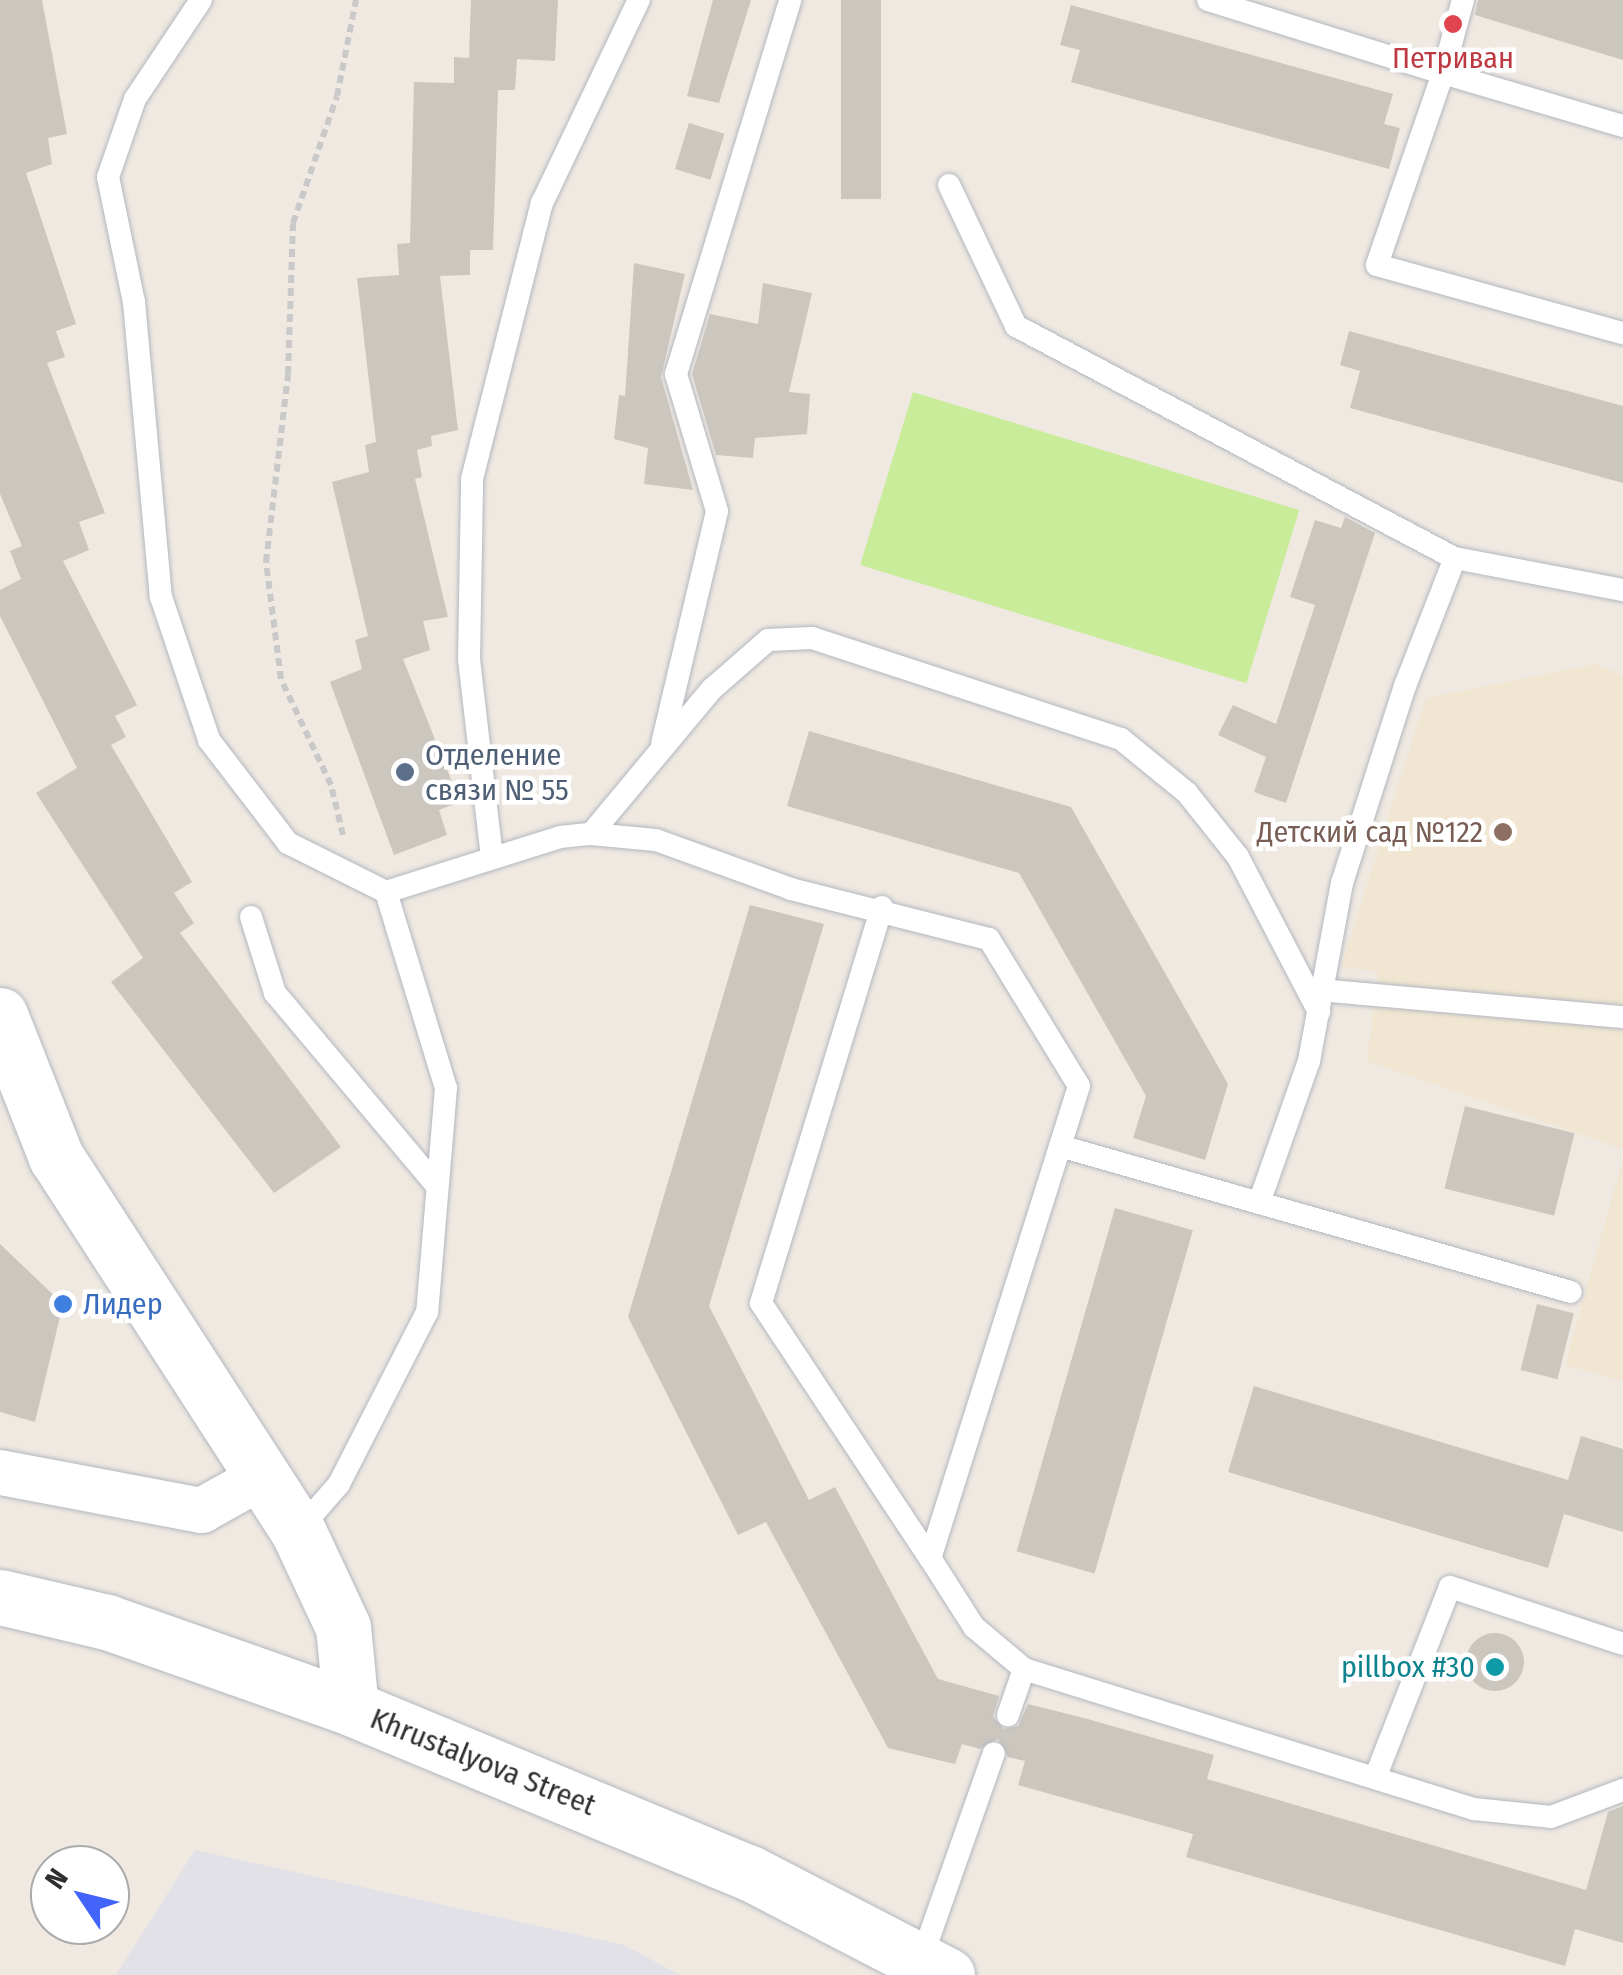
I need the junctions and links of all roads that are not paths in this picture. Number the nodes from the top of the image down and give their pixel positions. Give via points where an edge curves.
1 (200, 0) edge
2 (639, 0) edge
3 (790, 0) edge
4 (1208, 0) edge
5 (1462, 0) edge
6 (1443, 73) junction
7 (1623, 126) edge
8 (948, 186) dead end
9 (1623, 333) edge
10 (1455, 558) junction
11 (1623, 590) edge
12 (660, 752) junction
13 (591, 834) junction
14 (492, 858) junction
15 (386, 892) junction
16 (882, 907) junction
17 (251, 917) dead end
18 (1319, 1001) junction
19 (0, 1015) edge
20 (1623, 1017) edge
21 (1060, 1146) junction
22 (436, 1185) junction
23 (1259, 1203) junction
24 (1572, 1292) dead end
25 (0, 1472) edge
26 (262, 1476) junction
27 (298, 1532) junction
28 (930, 1558) junction
29 (0, 1597) edge
30 (1623, 1644) edge
31 (1024, 1669) junction
32 (351, 1708) junction
33 (1008, 1715) dead end
34 (994, 1753) dead end
35 (1376, 1778) junction
36 (1623, 1790) edge
37 (934, 1968) edge

1 - 15 lane via 135,99 108,177 134,302 160,597 209,740 288,844
2 - 14 lane via 542,203 472,479 468,659
3 - 12 lane via 676,374 717,512
4 - 6 lane
5 - 6 lane
6 - 7 lane
6 - 9 lane via 1377,264
8 - 10 lane via 1016,326
10 - 11 lane
10 - 18 lane via 1404,686 1354,847
12 - 13 lane
12 - 18 lane via 712,688 768,640 812,638 1121,739 1188,793 1238,857
13 - 14 lane
13 - 16 lane via 656,840 791,888
14 - 15 lane
15 - 22 lane via 446,1088
16 - 21 lane via 989,939 1079,1086
16 - 28 lane via 760,1303
17 - 22 lane via 275,994
18 - 20 lane
18 - 23 lane via 1309,1061
19 - 26 main road via 56,1157
21 - 23 lane
21 - 28 lane
22 - 27 lane via 427,1312 338,1484
23 - 24 lane
25 - 26 street via 201,1510
26 - 27 main road
27 - 32 main road via 343,1626
28 - 31 lane via 974,1627
29 - 32 main road, Khrustalyova Street via 107,1622
30 - 35 lane via 1450,1587
31 - 33 lane
31 - 35 lane
32 - 37 main road, Khrustalyova Street via 750,1873
34 - 37 lane
35 - 36 lane via 1474,1809 1551,1817

